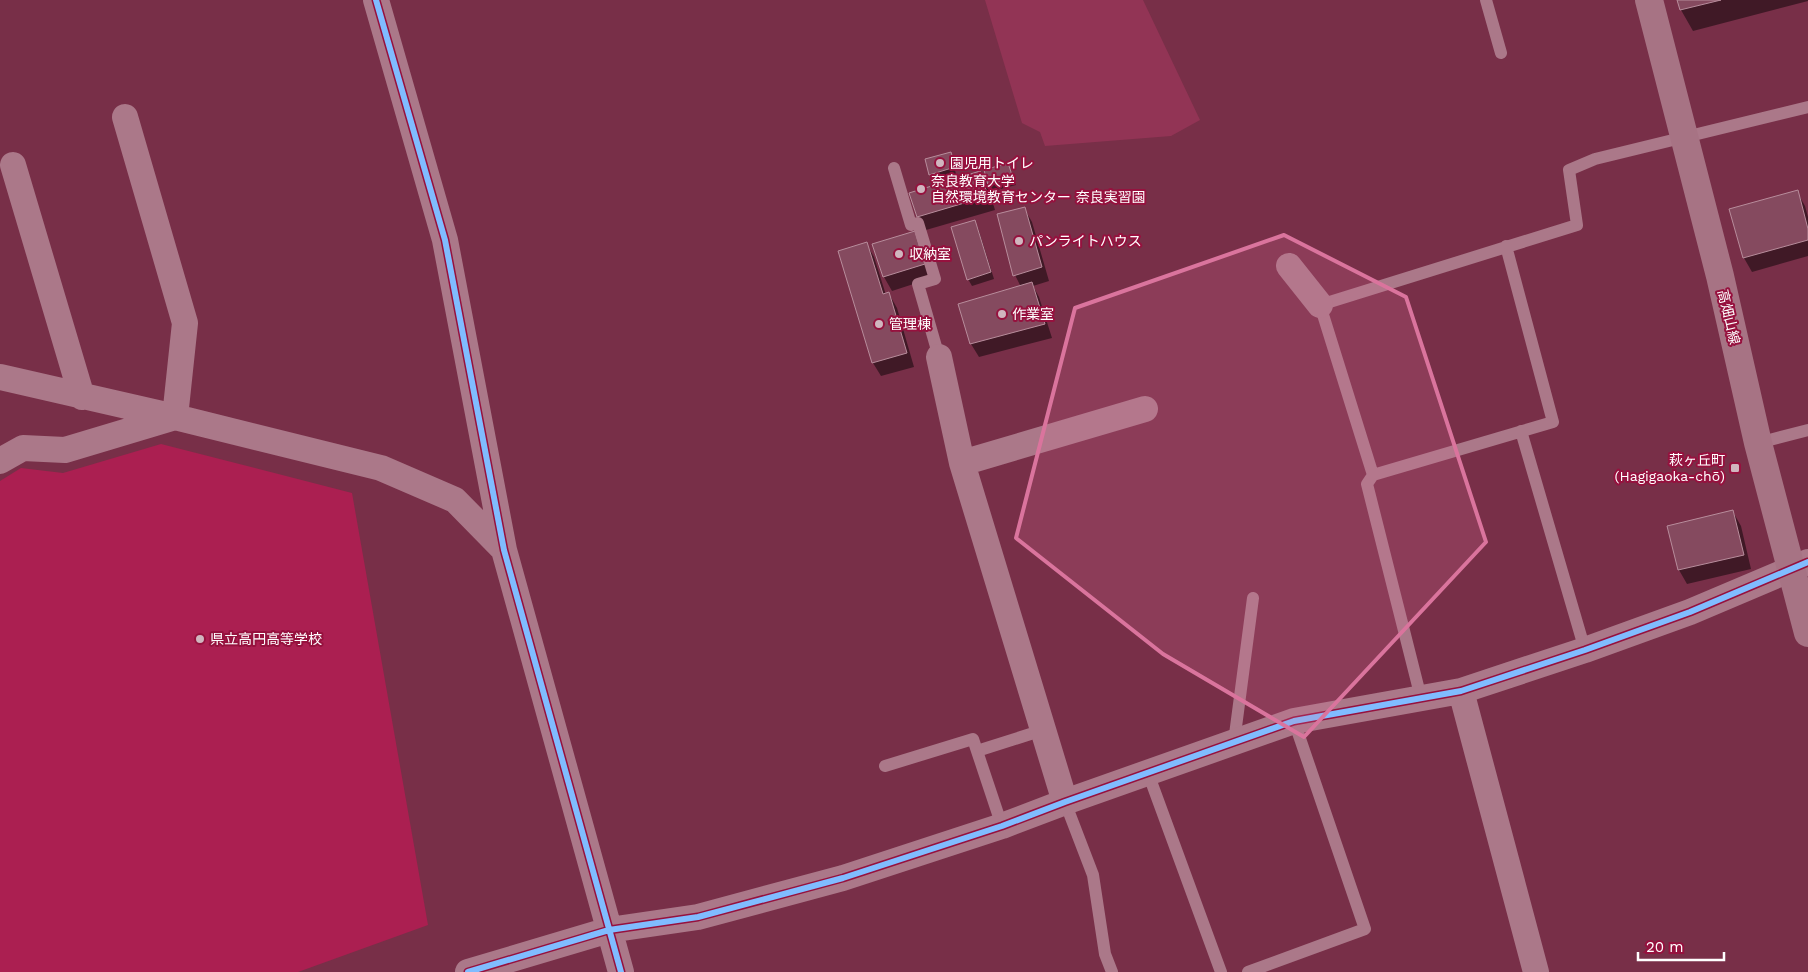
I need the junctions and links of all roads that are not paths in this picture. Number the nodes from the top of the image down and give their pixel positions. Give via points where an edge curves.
1 (376, 0) edge
2 (1486, 0) edge
3 (1649, 0) edge
4 (1501, 53) dead end
5 (1808, 107) edge
6 (124, 118) dead end
7 (1684, 136) junction
8 (13, 165) dead end
9 (894, 168) dead end
10 (1506, 246) junction
11 (1289, 266) dead end
12 (1320, 305) junction
13 (939, 356) joint
14 (0, 378) edge
15 (82, 397) junction
16 (1145, 410) dead end
17 (175, 417) junction
18 (1808, 430) edge
19 (1521, 431) junction
20 (1758, 443) junction
21 (0, 461) edge
22 (962, 463) junction
23 (1372, 474) junction
24 (504, 550) junction
25 (1800, 566) edge
26 (1253, 598) dead end
27 (1808, 633) edge
28 (1585, 650) junction
29 (1461, 691) junction
30 (1421, 698) junction
31 (1294, 722) junction
32 (1043, 730) junction
33 (1234, 742) junction
34 (977, 751) junction
35 (885, 766) dead end
36 (1148, 773) junction
37 (1065, 802) junction
38 (1002, 826) junction
39 (609, 930) junction
40 (468, 972) edge
41 (622, 972) edge
42 (1112, 972) edge
43 (1221, 972) edge
44 (1248, 972) edge
45 (1536, 972) edge

1 - 24 street via 446,240
2 - 4 lane
3 - 7 main road, 高畑山線
5 - 7 lane
6 - 17 street via 185,323
7 - 10 lane via 1595,159 1569,170 1577,225
7 - 20 main road, 高畑山線
8 - 15 street
9 - 13 lane via 911,225 918,223 935,278 918,284
10 - 12 lane
10 - 19 lane via 1553,422
11 - 12 street
12 - 23 lane
13 - 22 street
14 - 15 street
15 - 17 street
16 - 22 street
17 - 21 street via 65,450 23,448
17 - 24 street via 381,468 455,500
18 - 20 lane
19 - 23 lane
19 - 28 lane
20 - 25 main road, 高畑山線
22 - 32 street
23 - 30 lane via 1367,484
24 - 39 street
25 - 27 main road, 高畑山線
25 - 28 street via 1690,612
26 - 33 lane
28 - 29 street
29 - 30 street
29 - 45 street
30 - 31 street
31 - 33 street
31 - 44 lane via 1365,929
32 - 34 lane
32 - 37 street
33 - 36 street
34 - 35 lane via 972,739
34 - 38 lane
36 - 37 street
36 - 43 lane
37 - 38 street
37 - 42 lane via 1093,875 1105,954
38 - 39 street via 843,878 698,917
39 - 40 street
39 - 41 street

